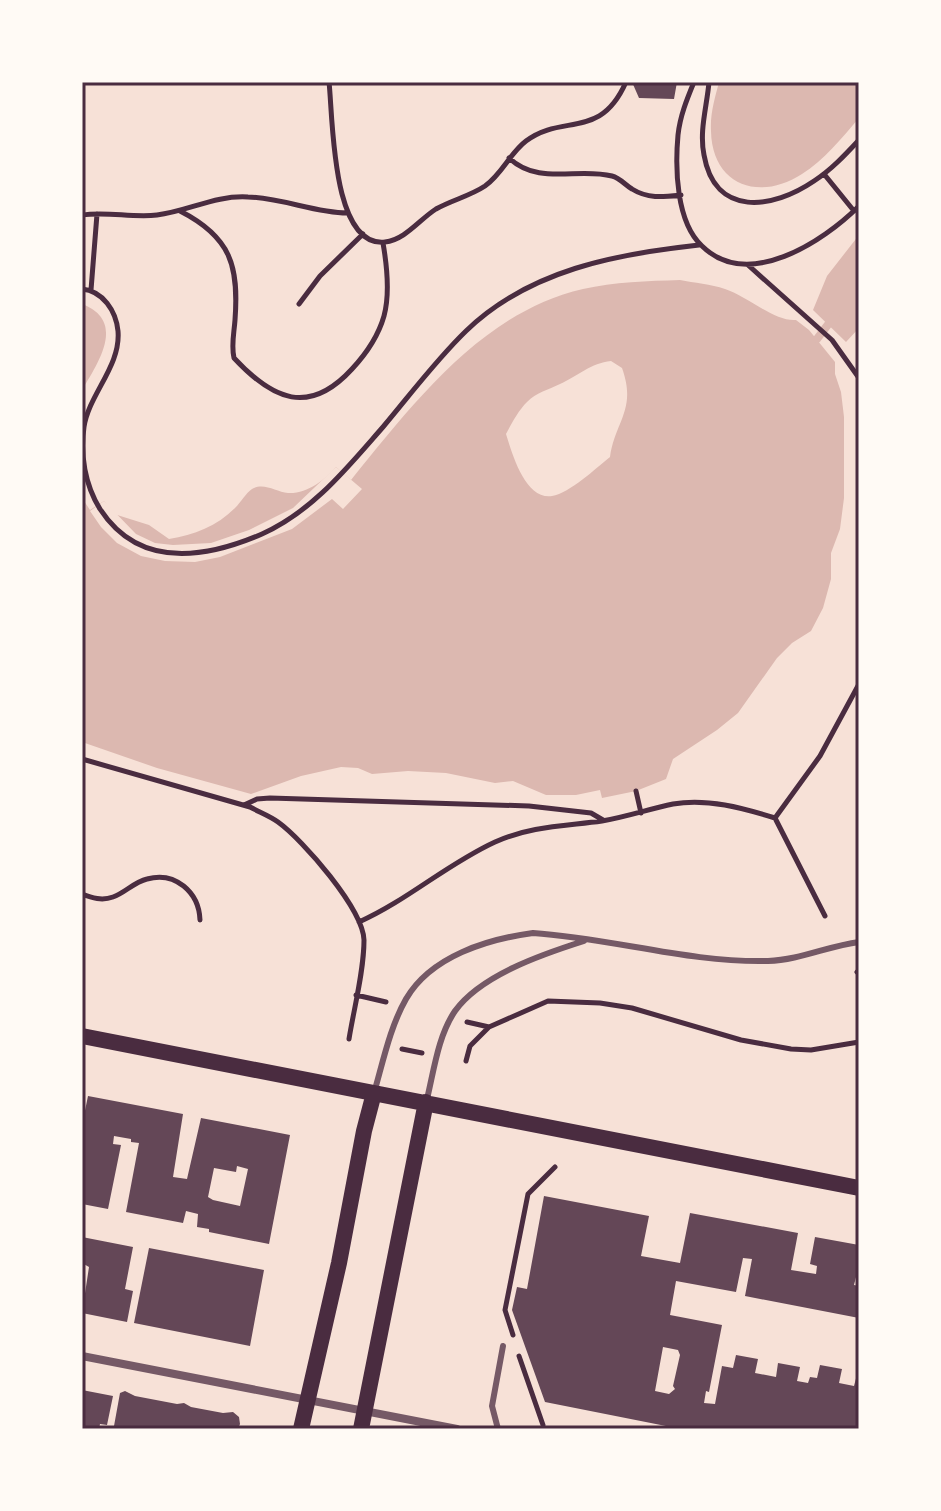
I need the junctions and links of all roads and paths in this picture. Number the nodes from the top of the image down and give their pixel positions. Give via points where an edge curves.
1 (329, 82) edge
2 (626, 82) edge
3 (694, 82) edge
4 (709, 82) edge
5 (859, 140) edge
6 (509, 158) junction
7 (824, 174) junction
8 (681, 195) junction
9 (82, 206) edge
10 (857, 208) edge
11 (180, 211) junction
12 (347, 213) junction
13 (85, 214) edge
14 (97, 214) junction
15 (363, 234) junction
16 (383, 243) junction
17 (699, 245) junction
18 (748, 265) junction
19 (82, 289) edge
20 (91, 290) junction
21 (299, 304) dead end
22 (859, 378) edge
23 (859, 684) edge
24 (82, 759) edge
25 (636, 791) dead end
26 (244, 805) junction
27 (641, 813) junction
28 (775, 818) junction
29 (604, 821) junction
30 (82, 894) edge
31 (825, 916) dead end
32 (200, 920) dead end
33 (359, 922) junction
34 (585, 941) junction
35 (859, 942) edge
36 (356, 995) junction
37 (387, 1003) dead end
38 (467, 1022) dead end
39 (489, 1027) junction
40 (82, 1036) edge
41 (349, 1039) dead end
42 (859, 1042) edge
43 (401, 1048) dead end
44 (422, 1053) dead end
45 (466, 1061) dead end
46 (374, 1093) junction
47 (426, 1102) junction
48 (555, 1167) dead end
49 (859, 1188) edge
50 (514, 1341) dead end
51 (503, 1346) dead end
52 (82, 1356) edge
53 (519, 1356) dead end
54 (306, 1400) junction
55 (364, 1411) junction
56 (543, 1425) dead end
57 (301, 1429) edge
58 (361, 1429) edge
59 (457, 1429) edge
60 (498, 1429) edge

1 - 12 path
2 - 6 path via 616,102 597,118 528,139
3 - 8 path via 678,135
4 - 7 path via 704,159 725,194 761,204 783,198
5 - 7 path
6 - 8 path via 547,175 601,174 616,177 645,196
6 - 16 path via 488,184
7 - 10 path
8 - 17 path via 685,222
9 - 13 path
10 - 18 path via 802,248
11 - 12 path via 220,197 251,197
11 - 14 path
11 - 16 path via 211,230 229,255 236,280 234,358 264,386 297,399 329,389 359,362 377,335 387,294
12 - 15 path
13 - 14 path
14 - 20 path
15 - 16 path
15 - 21 path
17 - 18 path via 714,256
17 - 20 path via 621,254 568,269 508,297 466,330 312,503 241,543 197,553 163,553 134,543 98,505 83,464 85,423 111,366 118,330 108,304
18 - 22 path via 832,340
19 - 20 path
23 - 28 path via 820,756
24 - 26 path
25 - 27 path
26 - 29 path via 270,798 529,806 578,810
26 - 33 path via 276,820 301,843
27 - 28 path via 676,803 700,803
27 - 29 path
28 - 31 path
29 - 33 path via 516,833
30 - 32 path via 111,898 148,879 169,879 188,889
33 - 36 path via 364,940
34 - 35 lane via 737,960 792,958
34 - 46 lane via 533,933 505,937 437,967 399,1011
34 - 47 lane via 524,964 482,987 454,1012
36 - 37 path
36 - 41 path
38 - 39 path
39 - 42 path via 548,1001 570,1001 632,1008 770,1046 811,1050
39 - 45 path via 470,1046
40 - 46 main road
43 - 44 path
46 - 47 main road
46 - 54 main road
47 - 49 main road
47 - 55 main road
48 - 50 path via 528,1194 505,1310
51 - 60 lane via 492,1406
52 - 54 street
53 - 56 path
54 - 55 street
54 - 57 main road
55 - 58 main road
55 - 59 street

